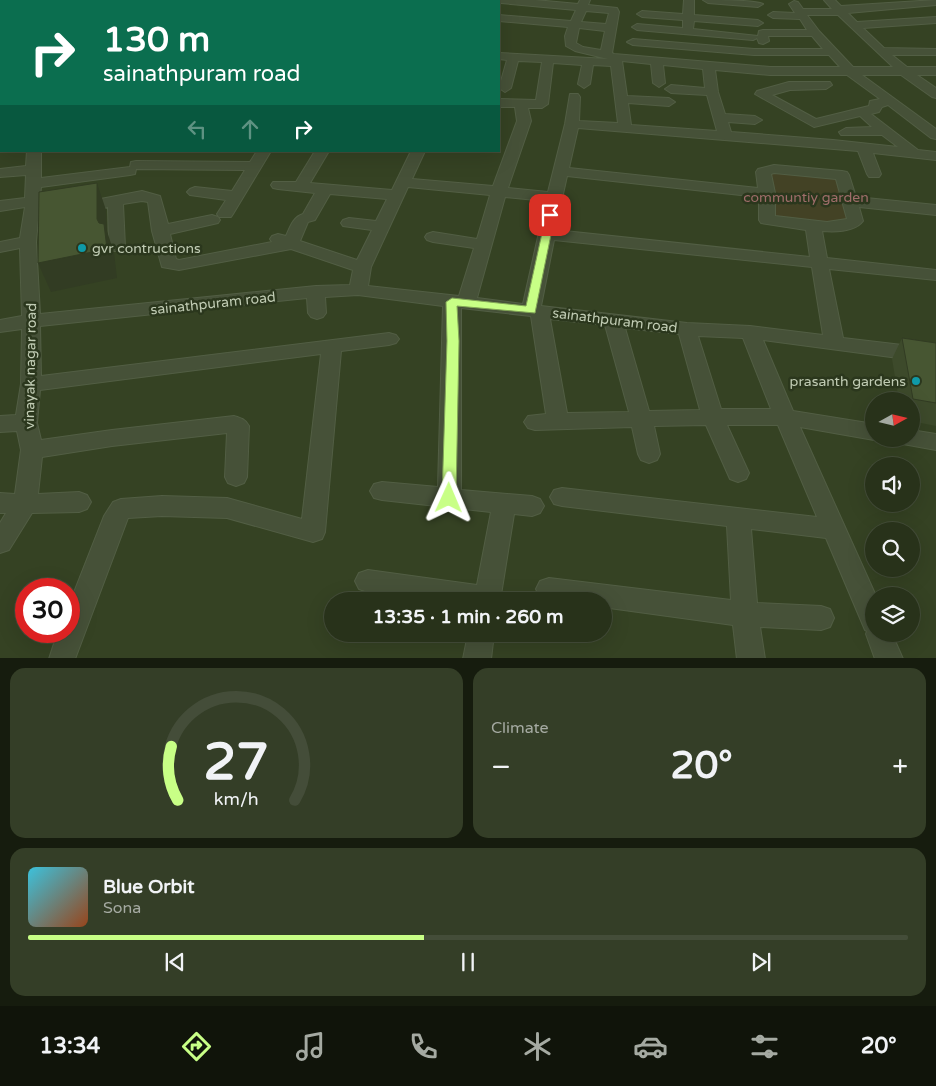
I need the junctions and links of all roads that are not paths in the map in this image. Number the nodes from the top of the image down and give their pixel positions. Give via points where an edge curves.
1 (501, 0) edge
2 (708, 0) edge
3 (715, 0) edge
4 (829, 0) edge
5 (932, 1) edge
6 (583, 3) edge
7 (758, 4) dead end
8 (689, 9) edge
9 (640, 10) dead end
10 (841, 10) junction
11 (799, 11) junction
12 (738, 15) dead end
13 (772, 15) dead end
14 (500, 18) edge
15 (936, 20) edge
16 (758, 23) dead end
17 (574, 24) junction
18 (855, 25) junction
19 (637, 27) dead end
20 (500, 28) edge
21 (610, 28) junction
22 (688, 32) junction
23 (815, 33) junction
24 (909, 33) dead end
25 (863, 34) junction
26 (570, 36) junction
27 (633, 42) dead end
28 (689, 47) junction
29 (832, 52) junction
30 (881, 52) junction
31 (936, 52) edge
32 (500, 56) edge
33 (513, 58) junction
34 (612, 58) junction
35 (548, 60) junction
36 (657, 62) junction
37 (588, 63) junction
38 (688, 64) junction
39 (709, 66) junction
40 (904, 71) junction
41 (936, 71) edge
42 (851, 72) junction
43 (659, 83) dead end
44 (584, 84) dead end
45 (826, 85) dead end
46 (505, 88) dead end
47 (712, 92) junction
48 (936, 94) edge
49 (670, 95) joint
50 (574, 97) dead end
51 (865, 98) dead end
52 (887, 98) junction
53 (622, 99) junction
54 (500, 104) edge
55 (521, 104) junction
56 (866, 116) dead end
57 (719, 117) junction
58 (755, 120) dead end
59 (572, 124) junction
60 (625, 128) junction
61 (887, 131) junction
62 (846, 132) dead end
63 (725, 135) junction
64 (936, 135) edge
65 (864, 148) junction
66 (147, 152) edge
67 (263, 152) edge
68 (321, 152) edge
69 (418, 152) edge
70 (915, 154) junction
71 (936, 156) edge
72 (801, 157) junction
73 (255, 166) junction
74 (133, 168) junction
75 (560, 171) junction
76 (0, 173) edge
77 (874, 174) dead end
78 (278, 185) dead end
79 (300, 187) junction
80 (36, 189) edge
81 (399, 189) junction
82 (325, 190) junction
83 (499, 191) junction
84 (195, 192) dead end
85 (767, 193) junction
86 (237, 196) junction
87 (554, 197) junction
88 (849, 201) junction
89 (111, 202) junction
90 (0, 206) edge
91 (69, 210) edge
92 (936, 210) edge
93 (349, 223) dead end
94 (813, 225) junction
95 (381, 226) junction
96 (160, 231) junction
97 (546, 234) junction
98 (270, 237) dead end
99 (433, 237) dead end
100 (28, 242) junction
101 (290, 244) junction
102 (484, 245) junction
103 (0, 247) edge
104 (117, 247) dead end
105 (820, 263) junction
106 (362, 267) junction
107 (936, 275) edge
108 (358, 290) junction
109 (316, 292) junction
110 (459, 303) junction
111 (535, 310) junction
112 (317, 314) dead end
113 (613, 319) junction
114 (31, 321) junction
115 (0, 326) edge
116 (687, 329) junction
117 (750, 332) junction
118 (389, 339) dead end
119 (834, 342) junction
120 (332, 345) junction
121 (936, 356) edge
122 (31, 384) junction
123 (713, 416) junction
124 (785, 417) junction
125 (641, 418) junction
126 (558, 421) junction
127 (535, 422) dead end
128 (26, 423) junction
129 (0, 424) edge
130 (865, 430) edge
131 (920, 439) edge
132 (936, 442) edge
133 (32, 450) junction
134 (649, 454) dead end
135 (738, 473) dead end
136 (236, 477) dead end
137 (382, 490) dead end
138 (562, 497) dead end
139 (449, 498) junction
140 (79, 502) dead end
141 (0, 503) edge
142 (504, 503) junction
143 (25, 504) junction
144 (532, 506) dead end
145 (738, 519) junction
146 (833, 529) junction
147 (0, 543) edge
148 (368, 582) dead end
149 (550, 589) dead end
150 (438, 592) edge
151 (488, 592) edge
152 (865, 601) edge
153 (745, 614) junction
154 (821, 618) dead end
155 (480, 642) edge
156 (882, 642) edge
157 (62, 657) dead end
158 (477, 658) edge
159 (751, 658) edge
160 (889, 658) edge

1 - 6 street
2 - 3 street
3 - 7 street
4 - 10 street
5 - 10 street
6 - 17 street
6 - 21 street via 613,10
8 - 9 street
8 - 12 street
8 - 16 street
8 - 22 street
10 - 11 street
10 - 18 street
11 - 13 street
11 - 23 street
14 - 17 street
15 - 18 street
17 - 21 street
17 - 26 street
18 - 25 street
19 - 22 street
20 - 26 street
21 - 34 street
22 - 23 street via 758,39 763,33
22 - 28 street
23 - 29 street
24 - 25 street
25 - 30 street
26 - 34 street via 572,46
27 - 28 street
28 - 29 street via 754,52
28 - 38 street
29 - 42 street
30 - 31 street
30 - 40 street
32 - 33 street
33 - 35 street
33 - 46 street
34 - 36 street
34 - 37 street
34 - 53 street
35 - 37 street
35 - 55 street via 542,104
36 - 38 street
36 - 43 street
37 - 44 street
38 - 39 street
39 - 42 street
39 - 47 street
40 - 41 street
40 - 42 street
40 - 48 street
42 - 52 street
45 - 52 street via 789,86 761,94 814,123 874,109 875,104
47 - 49 street
47 - 57 street
49 - 53 street
50 - 59 street
51 - 52 street
52 - 64 street
53 - 60 street
54 - 55 street
55 - 83 street via 524,122
56 - 61 street
57 - 58 street
57 - 63 street
59 - 60 street
59 - 75 street
60 - 63 street
61 - 62 street
61 - 70 street
63 - 72 street
65 - 70 street
65 - 72 street
65 - 77 street
66 - 74 street
67 - 73 street
68 - 79 street
69 - 81 street
70 - 71 street
72 - 85 street via 764,172
72 - 88 street via 842,176
73 - 74 street
73 - 86 street
74 - 80 street
74 - 89 street
75 - 85 street
75 - 87 street
76 - 80 street
78 - 79 street
79 - 82 street
80 - 90 street
80 - 100 street, vinayak nagar road
81 - 82 street
81 - 83 street
81 - 95 street
82 - 101 street via 310,217 302,219
83 - 87 street
83 - 102 street
84 - 86 street
85 - 94 street via 767,220
86 - 96 street via 219,217
87 - 97 street
88 - 92 street
88 - 94 street via 855,221 851,226
89 - 91 street
89 - 96 street via 142,196 155,199
89 - 104 street
93 - 95 street
94 - 105 street
95 - 106 street
96 - 101 street via 168,263 173,266
97 - 105 street
97 - 111 street
98 - 101 street
99 - 102 street
100 - 103 street
100 - 114 street, vinayak nagar road
101 - 106 street
102 - 110 street
105 - 107 street
105 - 119 street
106 - 108 street
108 - 109 street, sainathpuram road
108 - 110 street, sainathpuram road
109 - 112 street
109 - 114 street, sainathpuram road
110 - 111 street, sainathpuram road
110 - 139 street via 453,341
111 - 113 street, sainathpuram road
111 - 126 street
113 - 116 street, sainathpuram road
113 - 125 street
114 - 115 street, sainathpuram road
114 - 122 street, vinayak nagar road
116 - 117 street, sainathpuram road
116 - 123 street
117 - 119 street, sainathpuram road
117 - 124 street
118 - 120 street
119 - 121 street, sainathpuram road
120 - 122 street
120 - 157 street via 313,532 227,508 162,506 122,509 116,516
122 - 128 street, vinayak nagar road
123 - 124 street
123 - 125 street
123 - 135 street
124 - 130 street
124 - 146 street
125 - 126 street
125 - 134 street
126 - 127 street
128 - 129 street
128 - 133 street, vinayak nagar road
131 - 132 street
133 - 136 street via 234,424 238,426
133 - 143 street, vinayak nagar road
137 - 139 street
138 - 145 street
139 - 142 street
140 - 143 street
141 - 143 street
142 - 144 street
142 - 151 street
143 - 147 street, vinayak nagar road
145 - 146 street
145 - 153 street
146 - 152 street
148 - 150 street
149 - 153 street
153 - 154 street
153 - 159 street
155 - 158 street
156 - 160 street

